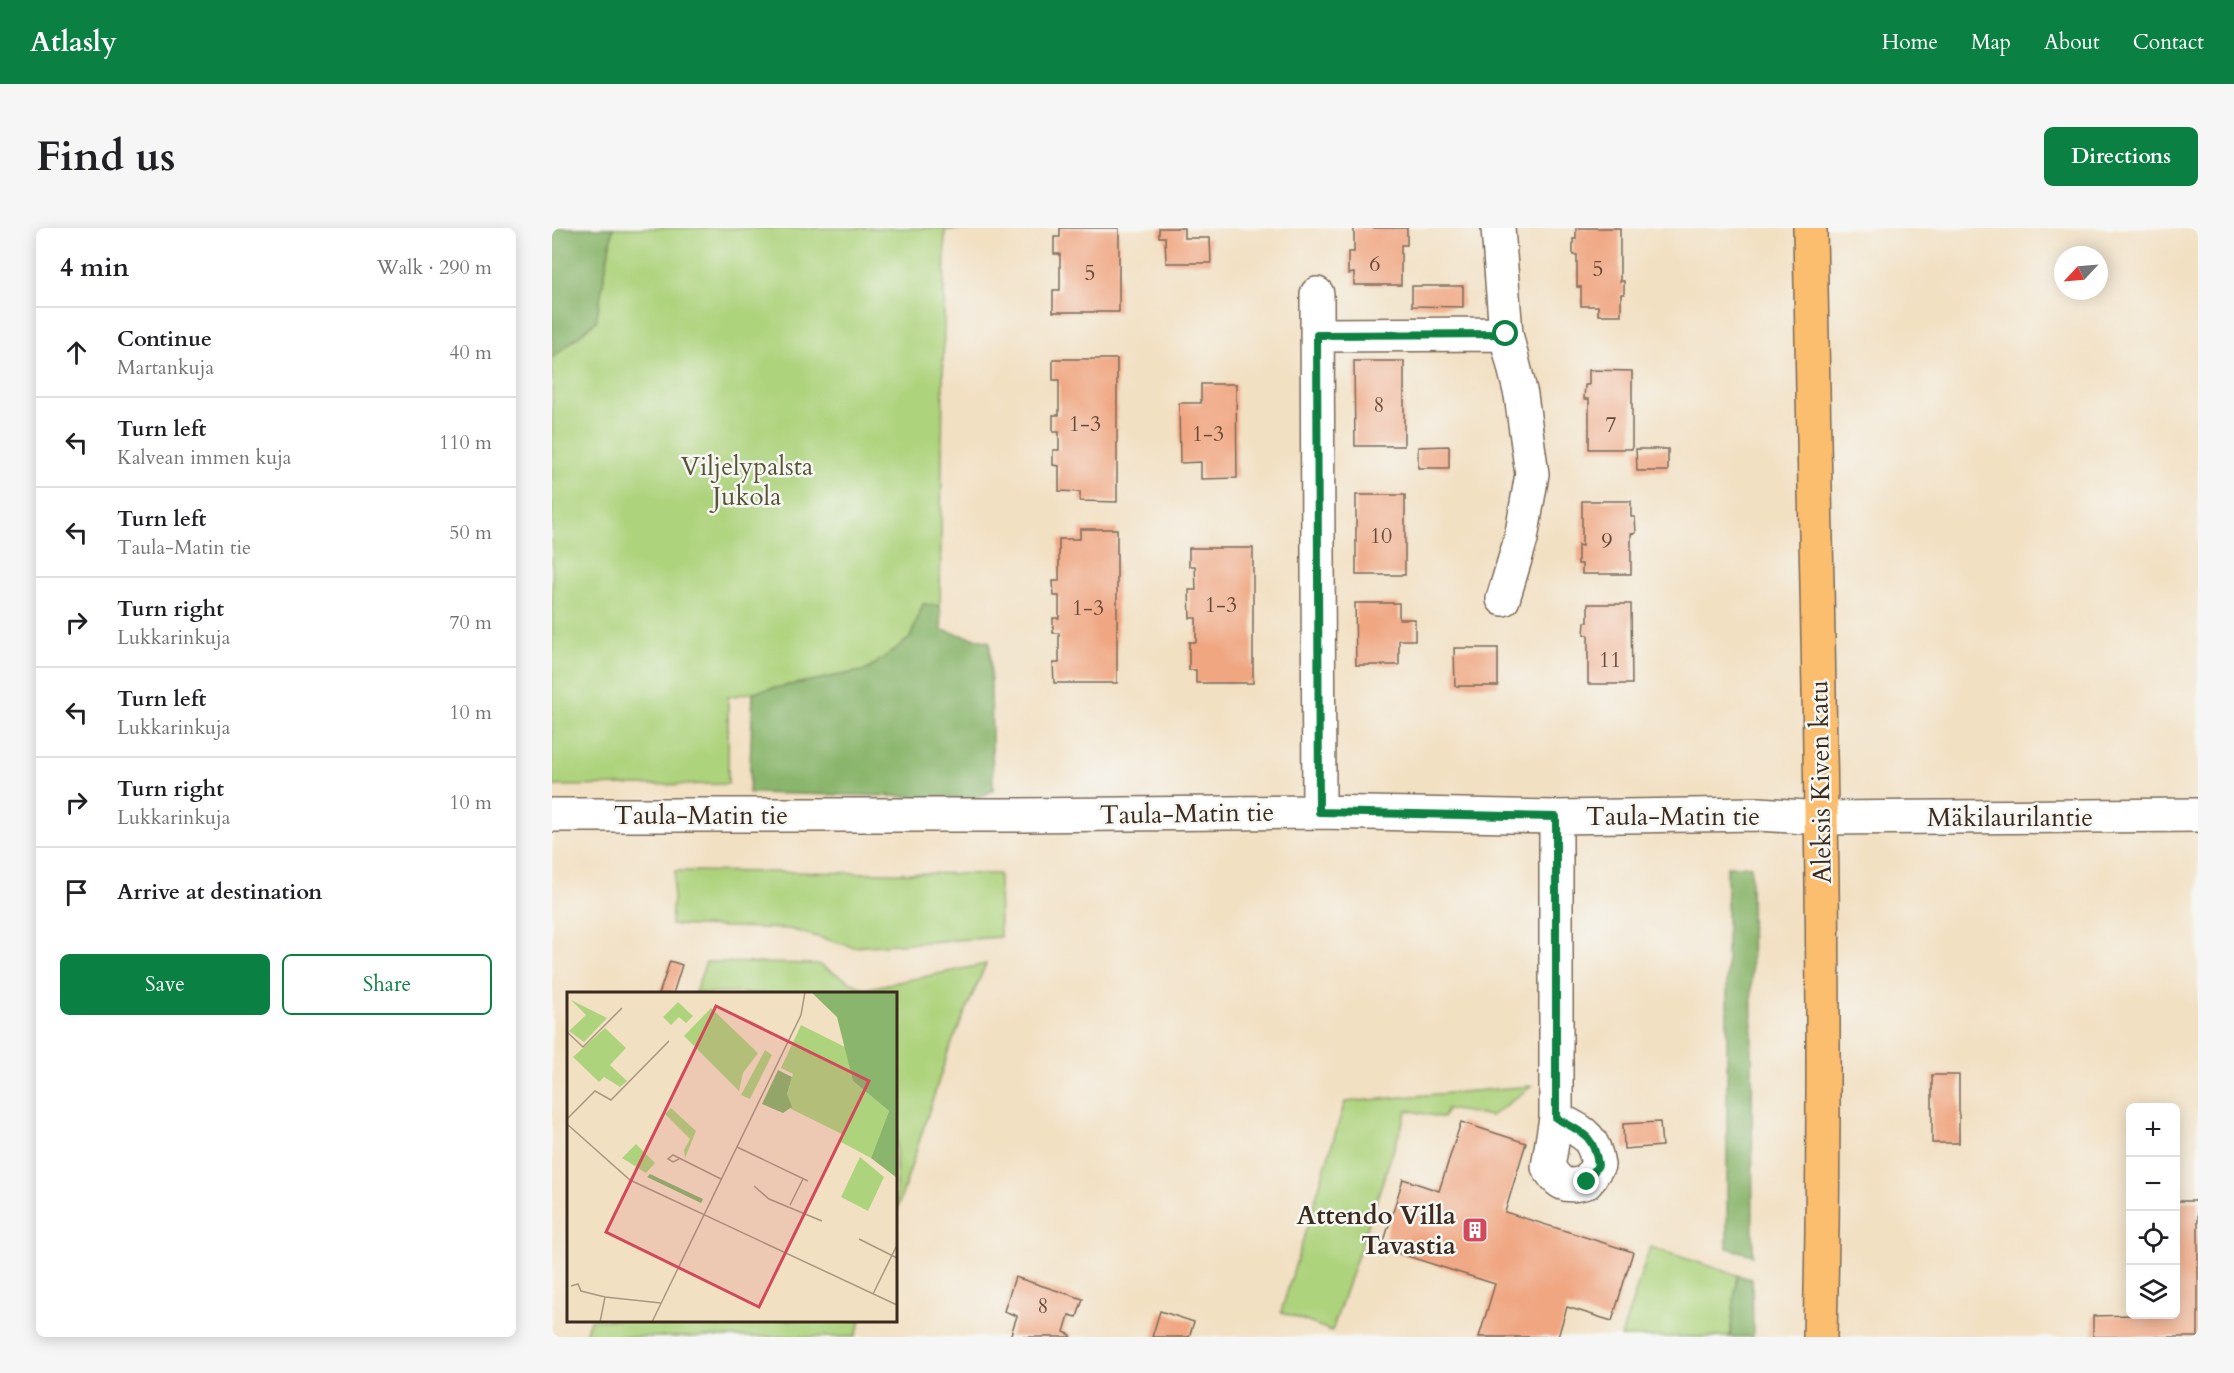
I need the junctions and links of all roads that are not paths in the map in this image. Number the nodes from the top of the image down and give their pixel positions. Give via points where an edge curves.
1 (1498, 228) edge
2 (1810, 228) edge
3 (1317, 294) dead end
4 (1506, 334) junction
5 (1317, 335) junction
6 (1503, 599) dead end
7 (1319, 812) junction
8 (552, 815) edge
9 (2198, 815) edge
10 (1556, 817) junction
11 (1821, 818) junction
12 (1556, 1118) dead end
13 (1820, 1337) edge

1 - 4 street
2 - 11 main road, Aleksis Kiven katu
3 - 5 street
4 - 5 street
4 - 6 street via 1521,395 1532,474 1521,539
5 - 7 street
7 - 8 street, Taula-Matin tie
7 - 10 street, Taula-Matin tie
9 - 11 street, Mäkilaurilantie
10 - 11 street, Taula-Matin tie via 1758,814
10 - 12 street
11 - 13 main road, Aleksis Kiven katu

